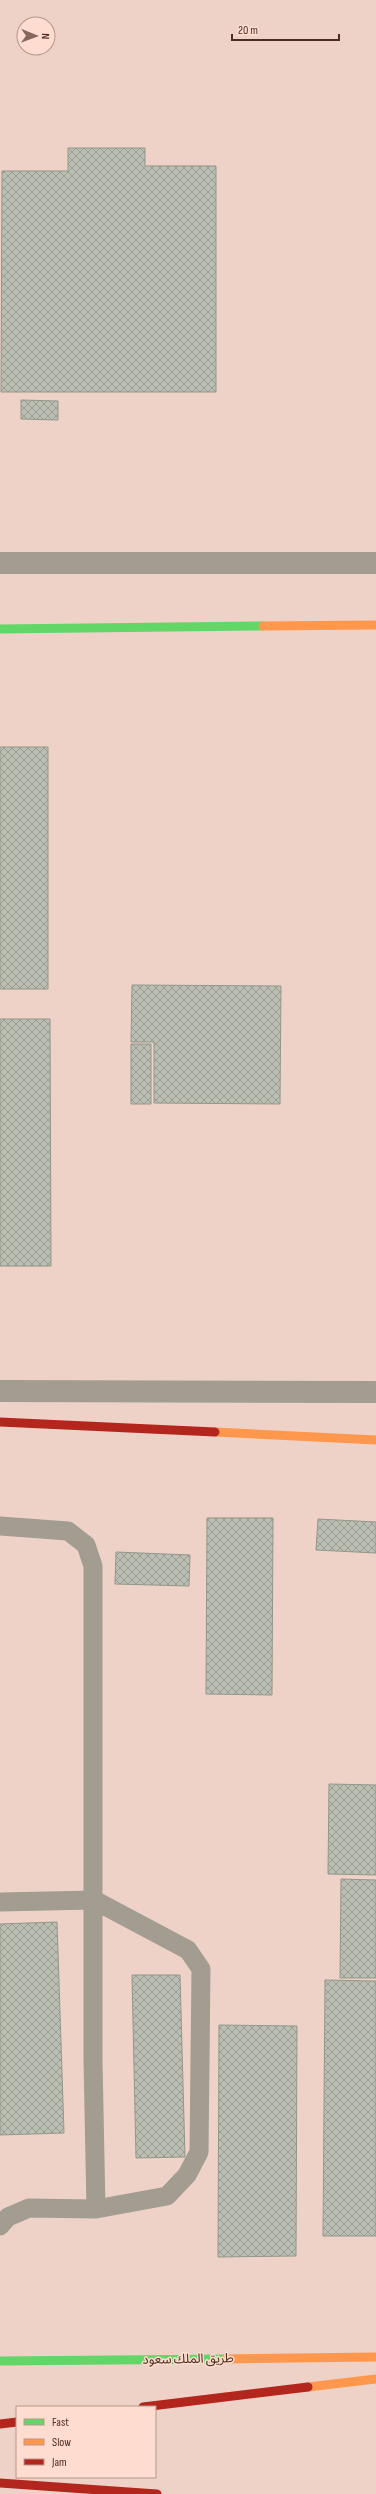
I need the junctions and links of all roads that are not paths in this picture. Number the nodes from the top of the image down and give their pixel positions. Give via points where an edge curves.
1 (0, 563) edge
2 (376, 563) edge
3 (376, 625) edge
4 (0, 629) edge
5 (0, 1391) edge
6 (376, 1392) edge
7 (0, 1422) edge
8 (376, 1440) edge
9 (0, 1526) edge
10 (94, 1900) junction
11 (0, 1902) edge
12 (96, 2209) junction
13 (0, 2226) edge
14 (376, 2357) edge
15 (0, 2361) edge
16 (376, 2379) edge
17 (150, 2406) edge
18 (16, 2422) edge
19 (0, 2424) edge
20 (0, 2483) edge
21 (157, 2494) edge

1 - 2 street
3 - 4 main road
5 - 6 street
7 - 8 main road
9 - 10 lane via 68,1531 86,1545 93,1566
10 - 11 lane
10 - 12 lane via 93,2060
10 - 12 lane via 188,1950 202,1969 199,2152 187,2175 167,2196
12 - 13 lane via 29,2208 8,2217
14 - 15 main road, طريق الملك سعود
16 - 17 main road
18 - 19 main road
20 - 21 main road

